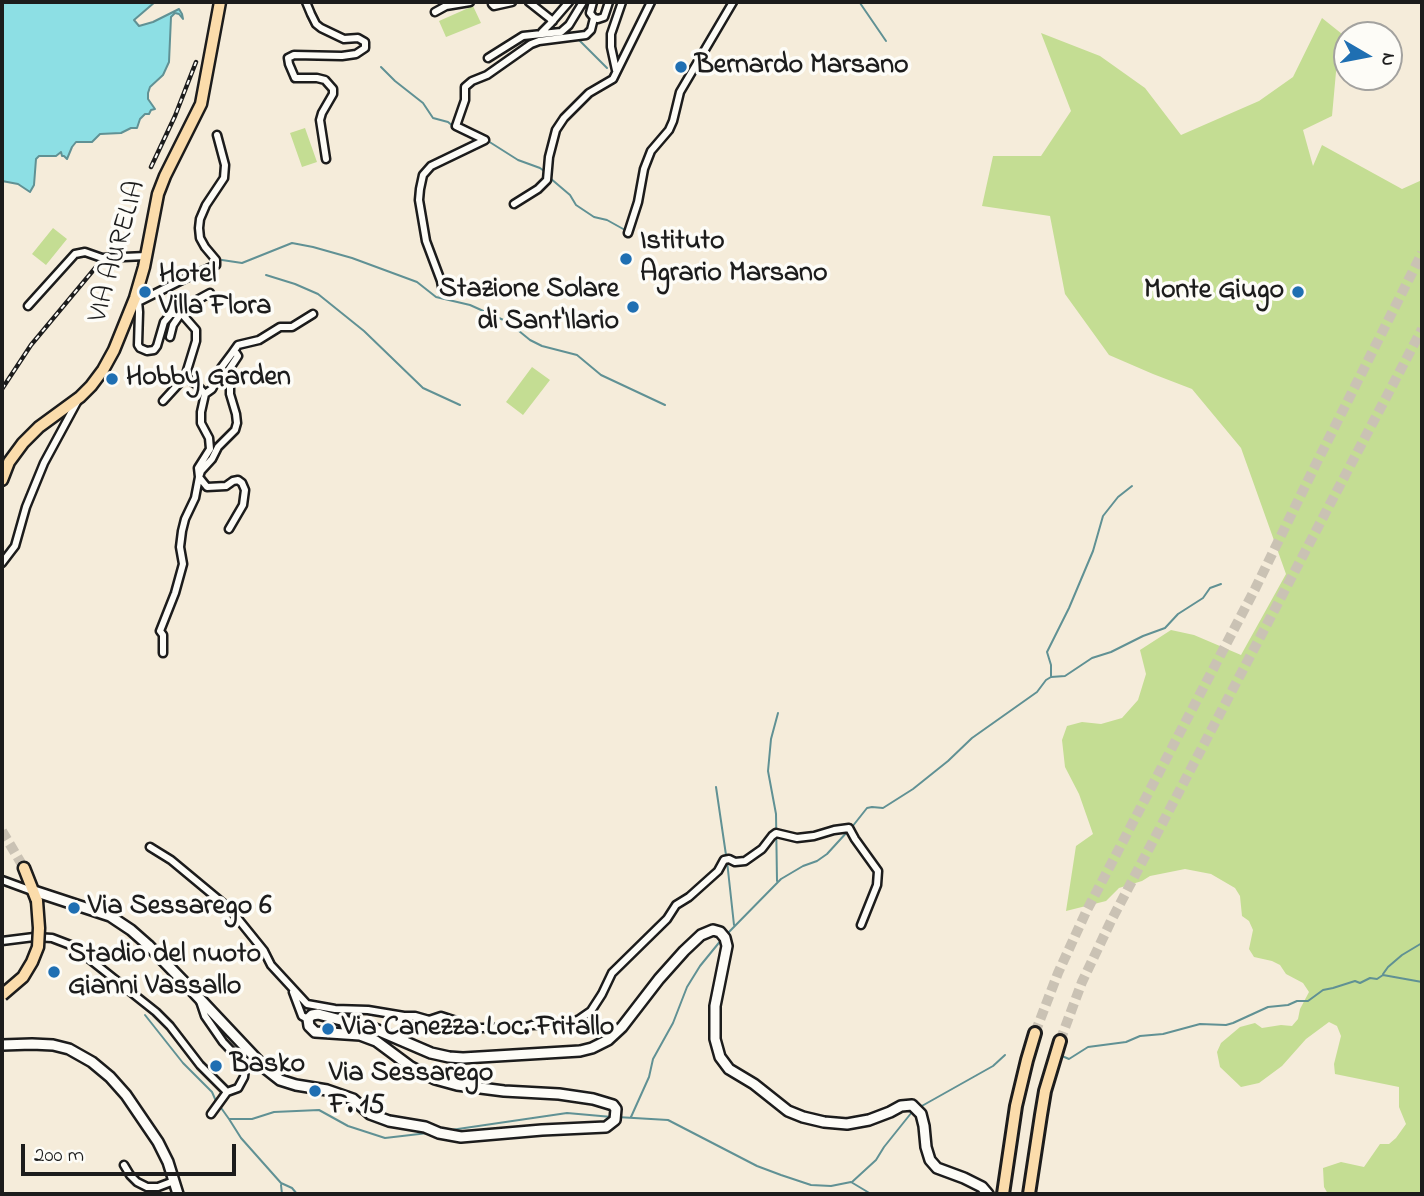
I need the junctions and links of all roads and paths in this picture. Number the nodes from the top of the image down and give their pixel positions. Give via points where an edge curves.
1 (220, 2) edge
2 (306, 2) edge
3 (470, 2) edge
4 (494, 2) edge
5 (512, 2) edge
6 (529, 2) edge
7 (569, 2) edge
8 (583, 2) edge
9 (593, 2) edge
10 (609, 2) edge
11 (622, 2) edge
12 (651, 2) edge
13 (733, 2) edge
14 (435, 12) dead end
15 (594, 18) junction
16 (553, 21) junction
17 (540, 33) junction
18 (488, 58) dead end
19 (616, 70) junction
20 (217, 135) dead end
21 (326, 159) dead end
22 (514, 204) dead end
23 (628, 233) dead end
24 (146, 256) junction
25 (443, 292) dead end
26 (209, 293) dead end
27 (136, 300) junction
28 (28, 306) dead end
29 (182, 314) junction
30 (313, 314) dead end
31 (170, 337) dead end
32 (233, 352) junction
33 (185, 377) junction
34 (205, 394) junction
35 (80, 397) junction
36 (163, 401) dead end
37 (200, 477) junction
38 (2, 480) edge
39 (229, 529) dead end
40 (2, 563) edge
41 (163, 653) dead end
42 (150, 847) dead end
43 (24, 868) tunnel mouth
44 (2, 880) edge
45 (35, 896) junction
46 (861, 925) dead end
47 (2, 941) edge
48 (293, 990) junction
49 (2, 995) edge
50 (199, 998) junction
51 (308, 1020) junction
52 (1035, 1033) tunnel mouth
53 (1060, 1041) tunnel mouth
54 (2, 1045) edge
55 (227, 1092) junction
56 (213, 1111) dead end
57 (124, 1165) dead end
58 (174, 1181) junction
59 (178, 1194) edge
60 (988, 1194) edge
61 (1003, 1194) edge
62 (1029, 1194) edge

1 - 24 main road, VIA AURELIA via 205,88 158,194
2 - 21 street via 321,28 344,39 365,42 365,48 356,54 342,57 288,58 295,78 325,80 332,89 320,120
3 - 14 street
4 - 5 street via 494,6
6 - 16 street
7 - 16 street
8 - 17 street via 561,32
9 - 15 street
10 - 15 street via 604,17
11 - 19 street via 611,34
12 - 19 street
13 - 23 street via 680,92 674,121 651,151
15 - 25 street via 586,35 531,44 466,87 456,127 485,139 426,169 419,200 426,241
16 - 17 street
17 - 18 street via 523,36
19 - 22 street via 613,79 589,93 564,118 552,142 547,180
20 - 27 street via 224,178 206,205 199,228 216,265
24 - 27 main road, VIA AURELIA
24 - 28 street via 75,254
26 - 29 street via 186,306
27 - 29 street via 138,345 148,351 154,351 171,314
27 - 35 main road, VIA AURELIA via 103,370
29 - 31 street
29 - 33 street via 196,330
30 - 32 street via 292,327 280,327 259,340 237,345
32 - 34 street
32 - 37 street via 237,359 230,368 230,394 237,423
33 - 34 street
33 - 36 street
34 - 37 street via 200,417 211,444 198,468
35 - 38 main road, VIA AURELIA via 23,443
35 - 40 street via 44,463 15,546
37 - 39 street via 207,487 242,483 243,505
37 - 41 street via 182,531 183,564 160,631
42 - 48 street via 230,909
43 - 45 main road
44 - 45 street
45 - 49 main road, bridge via 39,928 33,962
45 - 50 street via 110,916 148,945
46 - 48 street via 878,871 849,828 797,838 776,833 745,861 724,860 718,871 676,905 612,973 592,1010 578,1020 478,1028 441,1016 429,1020 307,1004
47 - 55 street via 52,938 73,946 156,1012
48 - 51 street via 302,1017
50 - 51 street via 280,1080 353,1099 370,1114 388,1121 461,1137 606,1127 616,1117 613,1105 593,1099 435,1079 376,1041 360,1035 315,1032
50 - 55 street via 205,1016 245,1069 237,1088
51 - 60 street via 318,1014 375,1029 449,1057 580,1051 608,1040 684,951 713,930 724,936 727,946 715,1006 715,1039 729,1069 803,1118 847,1124 912,1105 921,1114 930,1160
52 - 61 highway via 1016,1105
53 - 62 highway via 1045,1091
54 - 58 street via 53,1045 92,1062 126,1095 158,1142
55 - 56 street
57 - 58 street via 136,1182 147,1187
58 - 59 street

